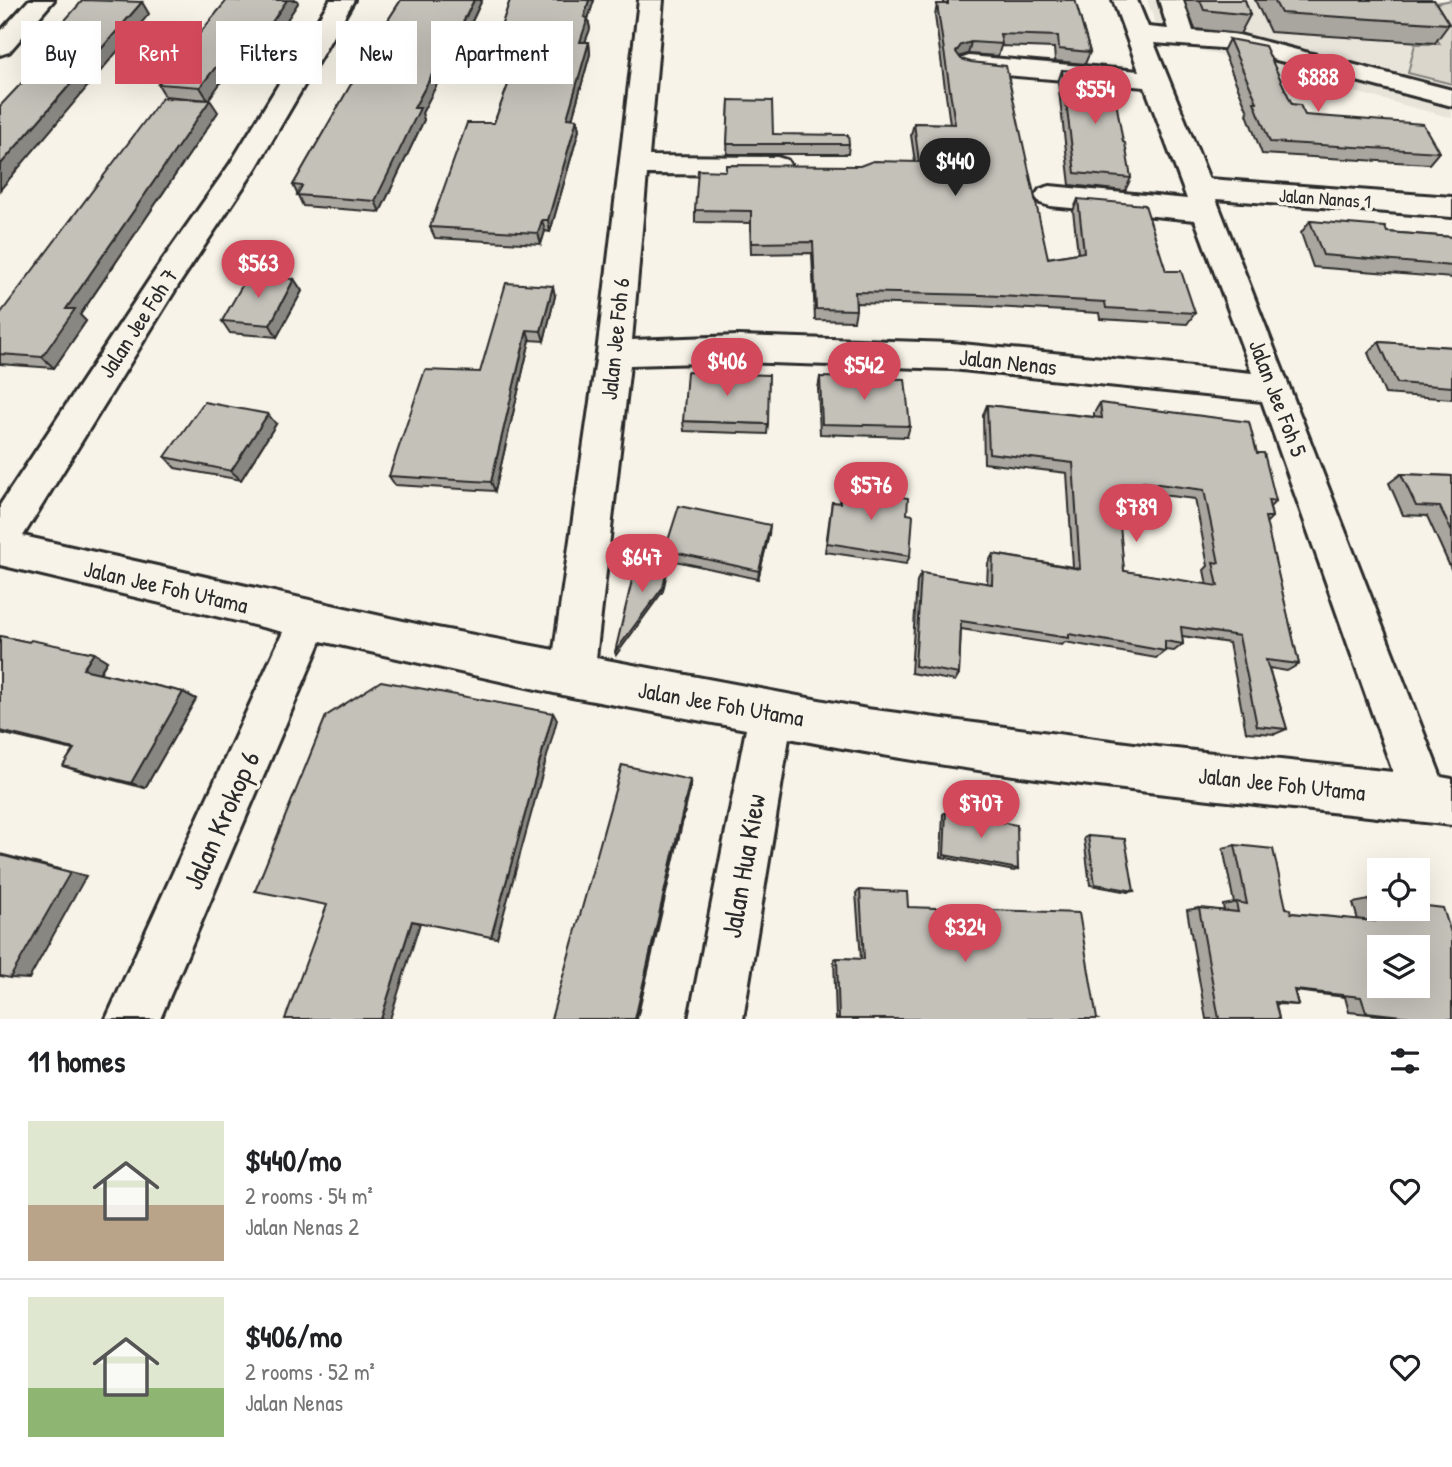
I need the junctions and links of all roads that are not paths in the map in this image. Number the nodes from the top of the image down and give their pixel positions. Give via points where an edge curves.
1 (42, 0) edge
2 (342, 0) edge
3 (651, 0) edge
4 (1125, 0) edge
5 (1171, 0) edge
6 (1252, 24) edge
7 (9, 27) edge
8 (1138, 34) junction
9 (1183, 37) junction
10 (0, 47) edge
11 (1261, 48) junction
12 (969, 64) edge
13 (1156, 80) junction
14 (1452, 98) edge
15 (632, 165) junction
16 (805, 166) edge
17 (1050, 196) dead end
18 (1201, 200) junction
19 (1452, 207) edge
20 (614, 353) junction
21 (1275, 389) junction
22 (0, 538) edge
23 (0, 548) edge
24 (309, 621) junction
25 (572, 676) junction
26 (771, 713) junction
27 (1439, 800) edge
28 (133, 1019) edge
29 (716, 1019) edge

1 - 7 street
2 - 22 street, Jalan Jee Foh 7 via 242,168
3 - 15 street, Jalan Jee Foh 6
4 - 8 street, Jalan Jee Foh 5
5 - 9 street
6 - 11 street
7 - 10 street
8 - 9 street
8 - 13 street, Jalan Jee Foh 5
9 - 11 street
11 - 14 street
12 - 13 street
13 - 18 street, Jalan Jee Foh 5
15 - 16 street
15 - 20 street, Jalan Jee Foh 6
17 - 18 street, Jalan Nanas 1
18 - 19 street, Jalan Nanas 1
18 - 21 street, Jalan Jee Foh 5
20 - 21 street, Jalan Nenas via 738,349 952,356
20 - 25 street, Jalan Jee Foh 6
21 - 27 street, Jalan Jee Foh 5
23 - 24 street, Jalan Jee Foh Utama
24 - 25 street, Jalan Jee Foh Utama
24 - 28 street, Jalan Krokop 6
25 - 26 street, Jalan Jee Foh Utama
26 - 27 street, Jalan Jee Foh Utama via 867,731 1157,771
26 - 29 street, Jalan Hua Kiew

